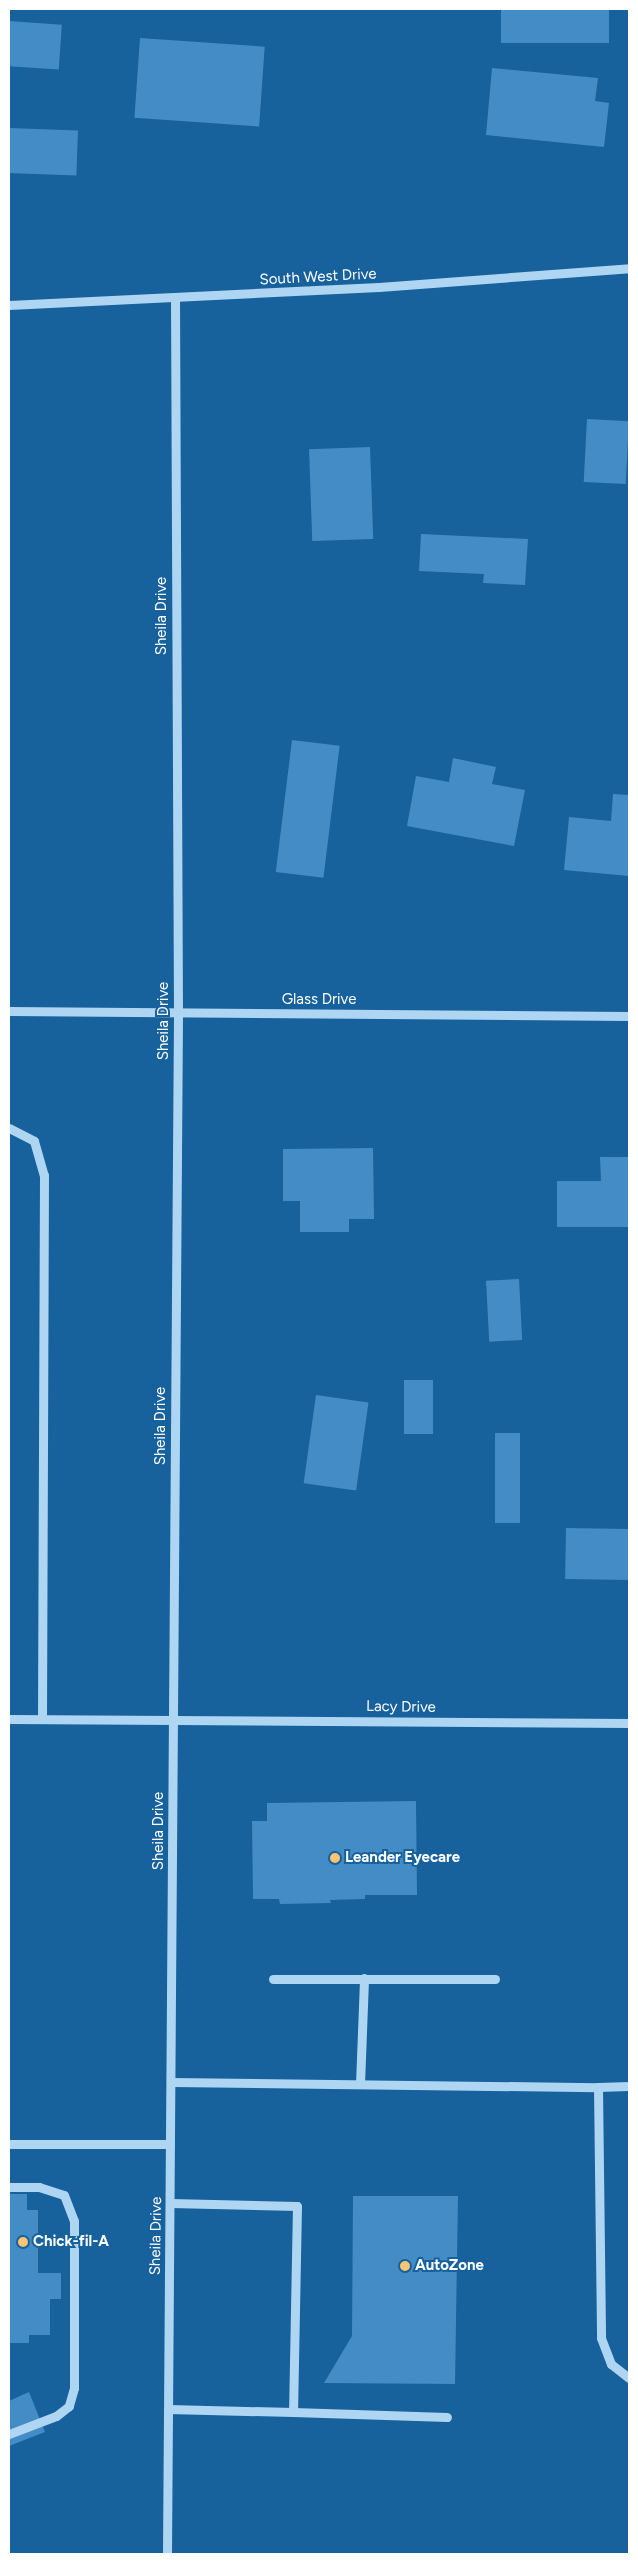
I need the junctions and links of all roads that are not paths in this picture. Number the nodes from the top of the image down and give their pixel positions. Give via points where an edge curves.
1 (629, 268) edge
2 (175, 298) junction
3 (9, 305) edge
4 (9, 1011) edge
5 (178, 1013) junction
6 (629, 1016) edge
7 (9, 1128) edge
8 (9, 1719) edge
9 (42, 1719) junction
10 (173, 1719) junction
11 (629, 1723) edge
12 (364, 1978) junction
13 (273, 1979) dead end
14 (495, 1979) dead end
15 (171, 2082) junction
16 (360, 2084) junction
17 (629, 2086) edge
18 (598, 2087) junction
19 (9, 2144) edge
20 (170, 2144) junction
21 (9, 2187) edge
22 (170, 2203) junction
23 (629, 2378) edge
24 (168, 2409) junction
25 (293, 2412) junction
26 (447, 2417) dead end
27 (9, 2434) edge
28 (168, 2554) edge

1 - 2 street, South West Drive via 380,287
2 - 3 street, South West Drive
2 - 5 street, Sheila Drive
4 - 5 street, Glass Drive
5 - 6 street, Glass Drive
5 - 10 street, Sheila Drive
7 - 9 street via 34,1141 44,1175
8 - 9 street, Lacy Drive
9 - 10 street, Lacy Drive
10 - 11 street, Lacy Drive
10 - 15 street, Sheila Drive
12 - 13 street
12 - 14 street
12 - 16 street
15 - 16 street
15 - 20 street, Sheila Drive
16 - 18 street
17 - 18 street
18 - 23 street via 601,2338 611,2364
19 - 20 street
20 - 22 street, Sheila Drive
21 - 27 street via 39,2187 64,2195 74,2221 74,2388 69,2406 56,2416
22 - 24 street, Sheila Drive
22 - 25 street via 296,2206
24 - 25 street
24 - 28 street, Sheila Drive
25 - 26 street

